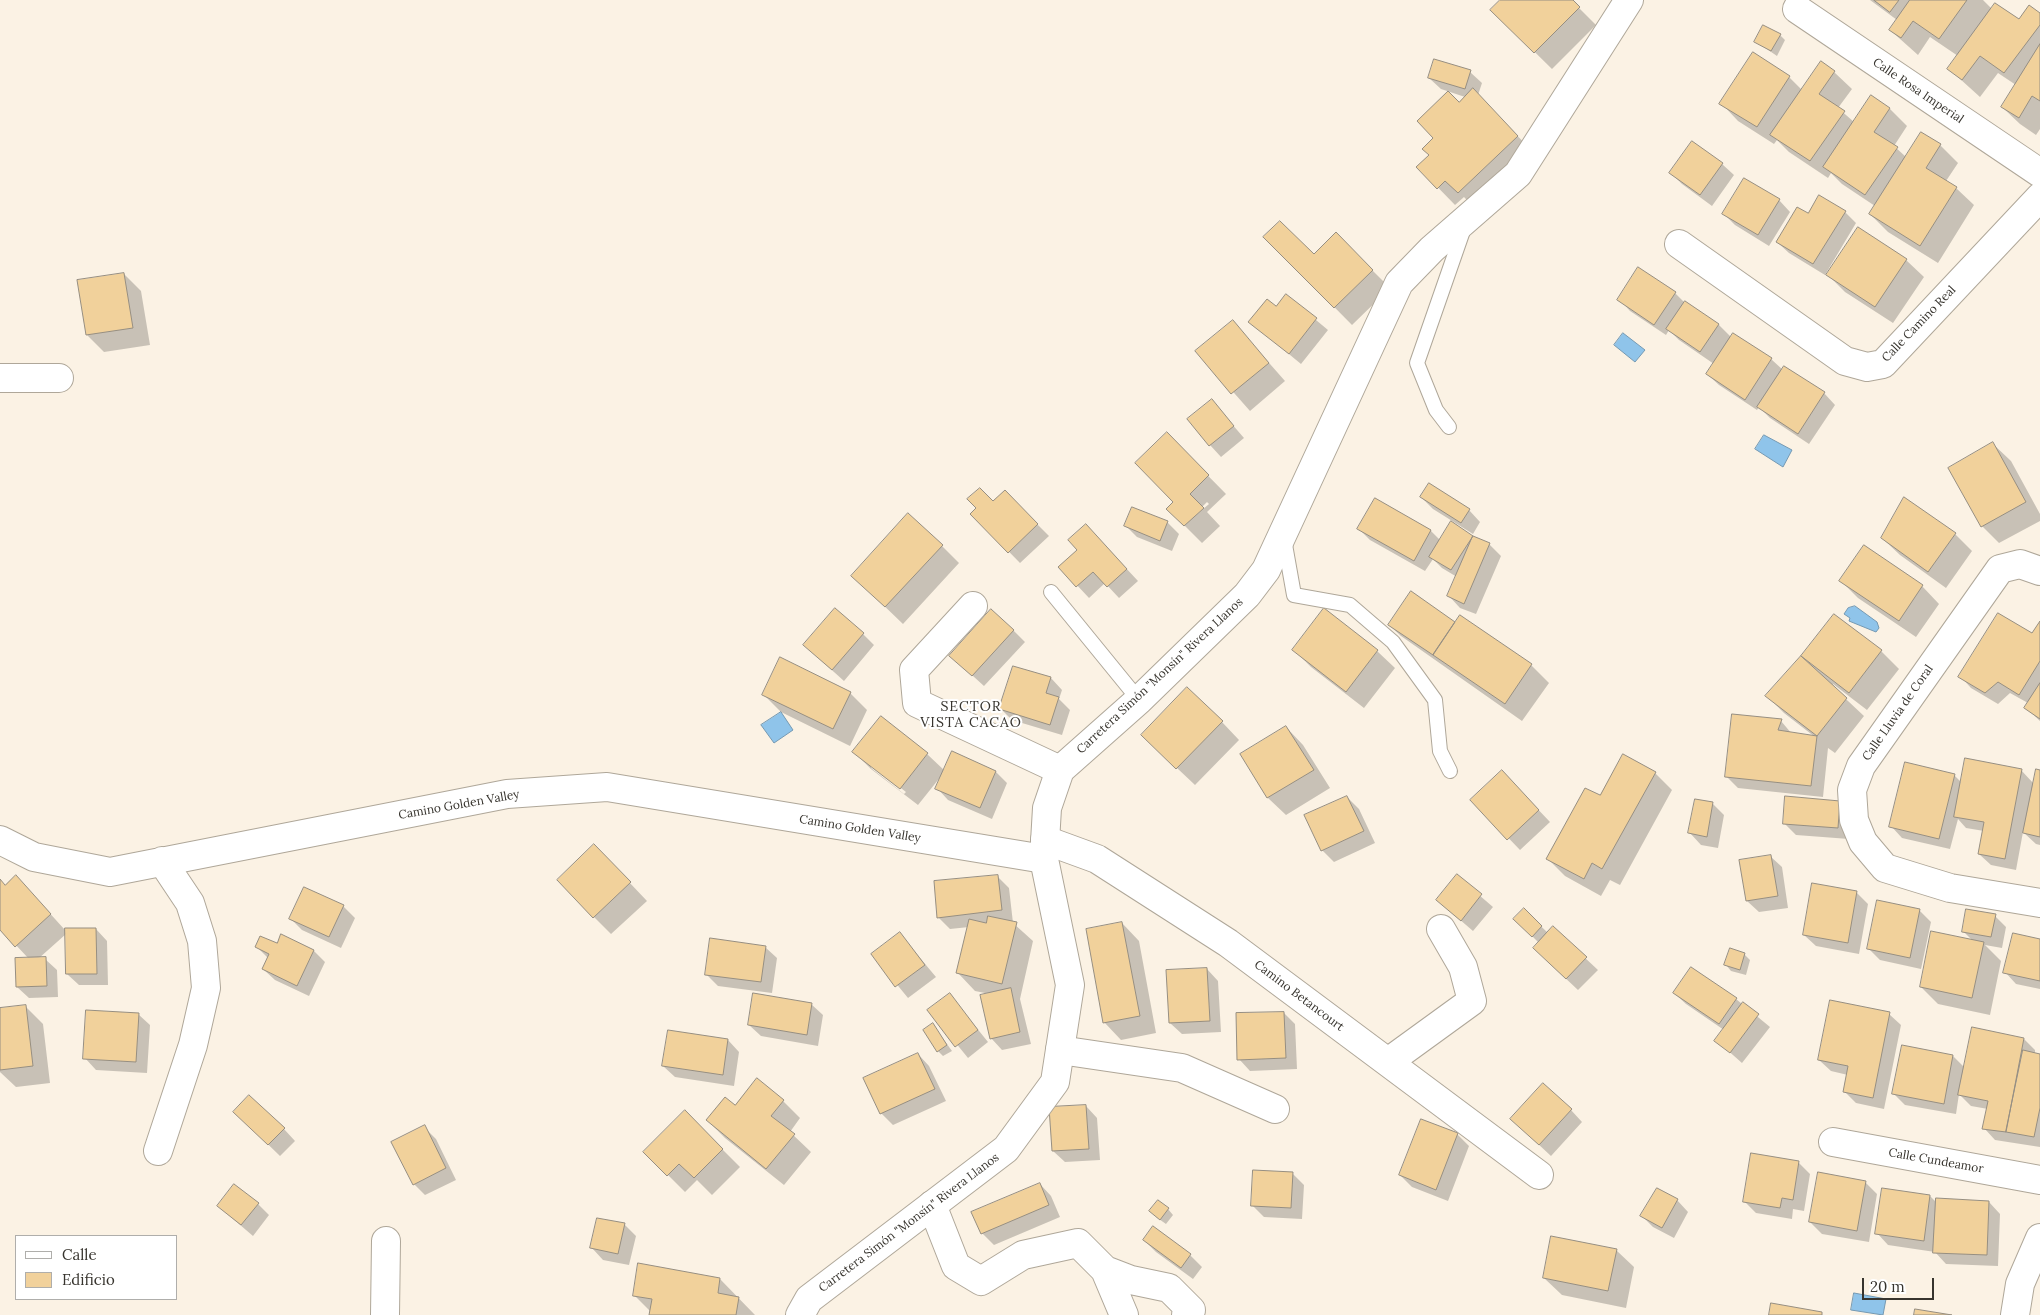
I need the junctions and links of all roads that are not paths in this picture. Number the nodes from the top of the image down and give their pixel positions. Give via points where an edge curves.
1 (1629, 0) edge
2 (1797, 9) dead end
3 (2040, 173) edge
4 (2040, 198) edge
5 (1467, 218) junction
6 (1679, 244) dead end
7 (0, 378) edge
8 (59, 378) dead end
9 (1450, 427) dead end
10 (1283, 533) junction
11 (2040, 571) edge
12 (1051, 592) dead end
13 (973, 606) dead end
14 (1139, 700) junction
15 (1060, 770) junction
16 (1450, 771) dead end
17 (0, 840) edge
18 (1044, 850) junction
19 (162, 862) junction
20 (2040, 903) edge
21 (1441, 929) dead end
22 (1060, 1050) junction
23 (1388, 1062) junction
24 (1276, 1109) dead end
25 (1833, 1142) dead end
26 (158, 1151) dead end
27 (1539, 1175) dead end
28 (2040, 1180) edge
29 (932, 1205) junction
30 (2040, 1238) edge
31 (386, 1241) dead end
32 (1105, 1270) junction
33 (385, 1315) edge
34 (800, 1315) edge
35 (1124, 1315) edge
36 (1186, 1315) edge
37 (2015, 1315) edge

1 - 5 street, Carretera Simón "Monsín" Rivera Llanos via 1518,174
2 - 3 street, Calle Rosa Imperial
4 - 6 street, Calle Camino Real via 1883,364 1867,367 1845,361
5 - 9 lane via 1416,363 1436,410
5 - 10 street, Carretera Simón "Monsín" Rivera Llanos via 1399,283
7 - 8 street
10 - 14 street, Carretera Simón "Monsín" Rivera Llanos via 1266,570 1247,595
10 - 16 lane via 1294,595 1350,605 1393,642 1436,700 1440,751
11 - 20 street, Calle Lluvia de Coral via 2020,564 2000,568 1861,766 1852,790 1854,820 1863,842 1885,868 1950,888
12 - 14 lane
13 - 15 street via 914,670 917,702
14 - 15 street, Carretera Simón "Monsín" Rivera Llanos
15 - 18 street, Carretera Simón "Monsín" Rivera Llanos via 1047,808
17 - 19 street, Camino Golden Valley via 34,857 110,872
18 - 19 street, Camino Golden Valley via 607,787 507,794
18 - 22 street, Carretera Simón "Monsín" Rivera Llanos via 1070,985
18 - 23 street, Camino Betancourt via 1097,858 1228,943
19 - 26 street via 190,903 202,941 206,988 193,1045
21 - 23 street via 1463,967 1472,1001
22 - 24 street via 1182,1068
22 - 29 street, Carretera Simón "Monsín" Rivera Llanos via 1055,1082 1006,1149
23 - 27 street, Camino Betancourt
25 - 28 street, Calle Cundeamor
29 - 32 street via 956,1266 981,1281 1023,1255 1078,1243
29 - 34 street, Carretera Simón "Monsín" Rivera Llanos via 809,1299
30 - 37 street via 2020,1284
31 - 33 street
32 - 35 street
32 - 36 street via 1131,1280 1169,1288 1191,1310

